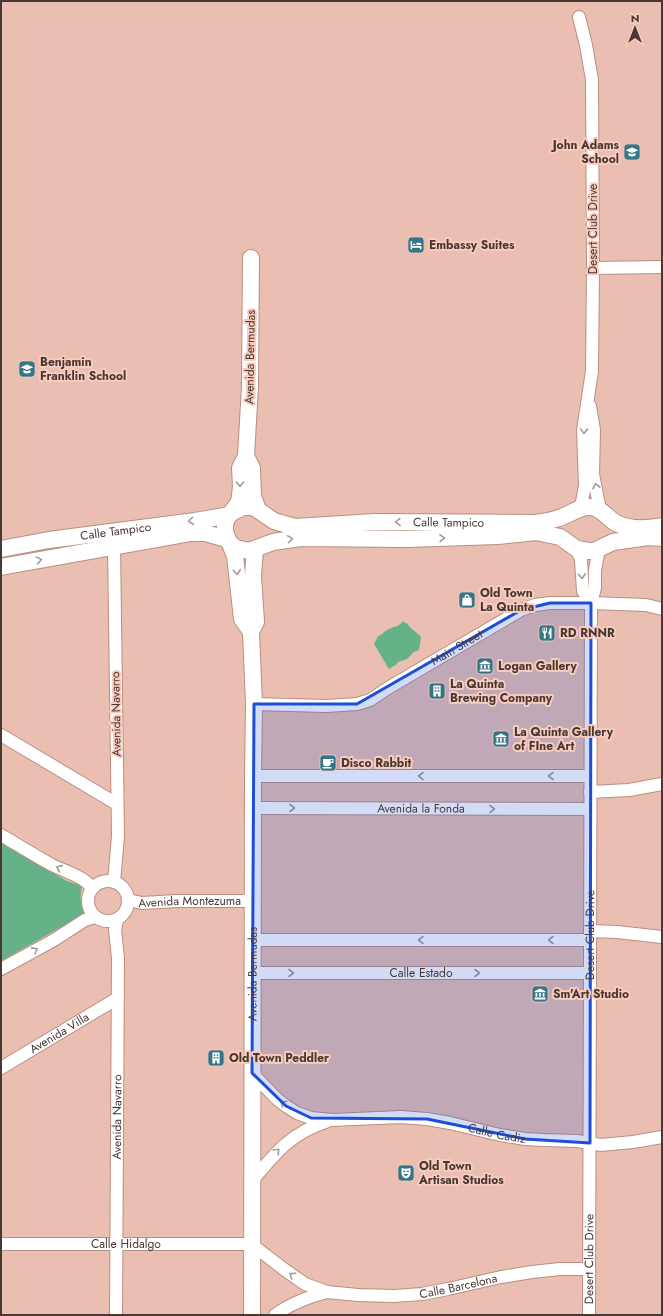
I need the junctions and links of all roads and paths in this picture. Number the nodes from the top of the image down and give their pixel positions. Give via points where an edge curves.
1 (579, 17) dead end
2 (251, 258) dead end
3 (662, 267) edge
4 (593, 268) junction
5 (588, 395) junction
6 (246, 456) junction
7 (260, 511) junction
8 (576, 511) junction
9 (231, 513) junction
10 (603, 513) junction
11 (662, 526) edge
12 (662, 538) edge
13 (229, 542) junction
14 (114, 546) junction
15 (258, 547) junction
16 (575, 547) junction
17 (601, 547) junction
18 (1, 549) edge
19 (1, 567) edge
20 (591, 603) junction
21 (662, 609) edge
22 (251, 632) junction
23 (254, 704) junction
24 (1, 736) edge
25 (252, 776) junction
26 (590, 776) junction
27 (662, 784) edge
28 (590, 792) junction
29 (117, 804) junction
30 (252, 808) junction
31 (590, 809) junction
32 (1, 835) edge
33 (114, 882) junction
34 (92, 888) junction
35 (128, 900) junction
36 (252, 901) junction
37 (95, 917) junction
38 (117, 920) junction
39 (590, 935) junction
40 (662, 937) edge
41 (252, 940) junction
42 (1, 969) edge
43 (252, 973) junction
44 (590, 973) junction
45 (118, 998) junction
46 (1, 1068) edge
47 (252, 1073) junction
48 (332, 1120) junction
49 (662, 1137) edge
50 (590, 1143) junction
51 (252, 1181) junction
52 (1, 1244) edge
53 (116, 1244) junction
54 (251, 1244) junction
55 (588, 1269) junction
56 (327, 1292) junction
57 (116, 1315) edge
58 (252, 1315) edge
59 (275, 1315) edge
60 (589, 1315) edge

1 - 4 street, Desert Club Drive via 592,80
2 - 6 street, Avenida Bermudas via 250,386
3 - 4 street
4 - 5 street, Desert Club Drive via 592,371
5 -> 8 street, Desert Club Drive via 583,430 585,485 582,502
10 -> 5 street, Desert Club Drive via 594,474 594,430
6 - 7 street, Avenida Bermudas via 252,468 253,496
6 -> 9 street, Avenida Bermudas via 240,468 239,502
8 -> 7 street, Calle Tampico via 557,519 535,523 375,522 295,527 274,521
7 - 9 street, Calle Tampico via 248,507
7 - 15 street, Avenida Bermudas via 269,527 266,541
8 - 10 street, Calle Tampico via 590,507
8 - 16 street, Desert Club Drive via 569,517 566,528 569,540
9 - 13 street, Avenida Bermudas via 225,525
9 -> 18 street, Calle Tampico via 195,521 49,540
10 - 11 street, Calle Tampico via 616,523 632,528
10 - 17 street, Desert Club Drive via 611,531
12 - 17 street, Calle Tampico via 648,537 613,542
13 - 14 street, Calle Tampico via 205,533 190,533
13 - 15 street, Calle Tampico via 243,550 249,551
13 -> 22 street, Avenida Bermudas via 235,556 242,619
19 -> 14 street, Calle Tampico
14 - 29 street, Avenida Navarro
15 -> 16 street, Calle Tampico via 284,539 300,538 407,539 536,532 560,537
15 - 22 street, Avenida Bermudas via 253,576 256,622
16 - 17 street, Calle Tampico via 589,551
16 -> 20 street, Desert Club Drive via 581,560 583,591
17 - 20 street, Desert Club Drive
20 - 21 street, Main Street via 646,605
20 - 23 street, Main Street via 550,603 521,610 370,700 357,704
20 - 26 street, Desert Club Drive
22 - 23 street, Avenida Bermudas
23 - 25 street, Avenida Bermudas
24 - 29 street
26 -> 25 street
25 - 30 street, Avenida Bermudas
26 - 28 street, Desert Club Drive
27 - 28 street via 629,790
28 - 31 street, Desert Club Drive
29 - 33 street, Avenida Navarro via 118,836
30 -> 31 street, Avenida la Fonda
30 - 36 street, Avenida Bermudas
31 - 39 street, Desert Club Drive
34 -> 32 street via 74,875 51,865
33 - 34 street via 106,881
33 - 35 street via 126,892
34 - 37 street via 87,903
35 - 36 street, Avenida Montezuma via 142,903
35 - 38 street via 127,908
36 - 41 street, Avenida Bermudas
37 - 38 street via 102,921
42 -> 37 street via 85,920
38 - 45 street, Avenida Navarro via 115,930
39 - 40 street via 617,932
39 -> 41 street
39 - 44 street, Desert Club Drive
41 - 43 street, Avenida Bermudas
43 -> 44 street, Calle Estado
43 - 47 street, Avenida Bermudas
44 - 50 street, Desert Club Drive
45 - 46 street, Avenida Villa
45 - 53 street, Avenida Navarro
48 -> 47 street, Calle Cadiz via 297,1113 277,1099
47 - 51 street, Avenida Bermudas
48 - 50 street, Calle Cadiz via 401,1117 427,1119 525,1139
51 -> 48 street, Calle Cadiz via 289,1140 313,1126
49 - 50 street, Calle Cadiz via 601,1145
50 - 55 street, Desert Club Drive
51 - 54 street, Avenida Bermudas
52 - 53 street, Calle Hidalgo
53 - 54 street, Calle Hidalgo
53 - 57 street, Avenida Navarro
56 -> 54 street, Calle Barcelona via 305,1284
54 - 58 street, Avenida Bermudas
55 - 56 street, Calle Barcelona via 532,1272 422,1294 380,1296
55 - 60 street, Desert Club Drive
56 - 59 street, Calle Barcelona via 298,1301

